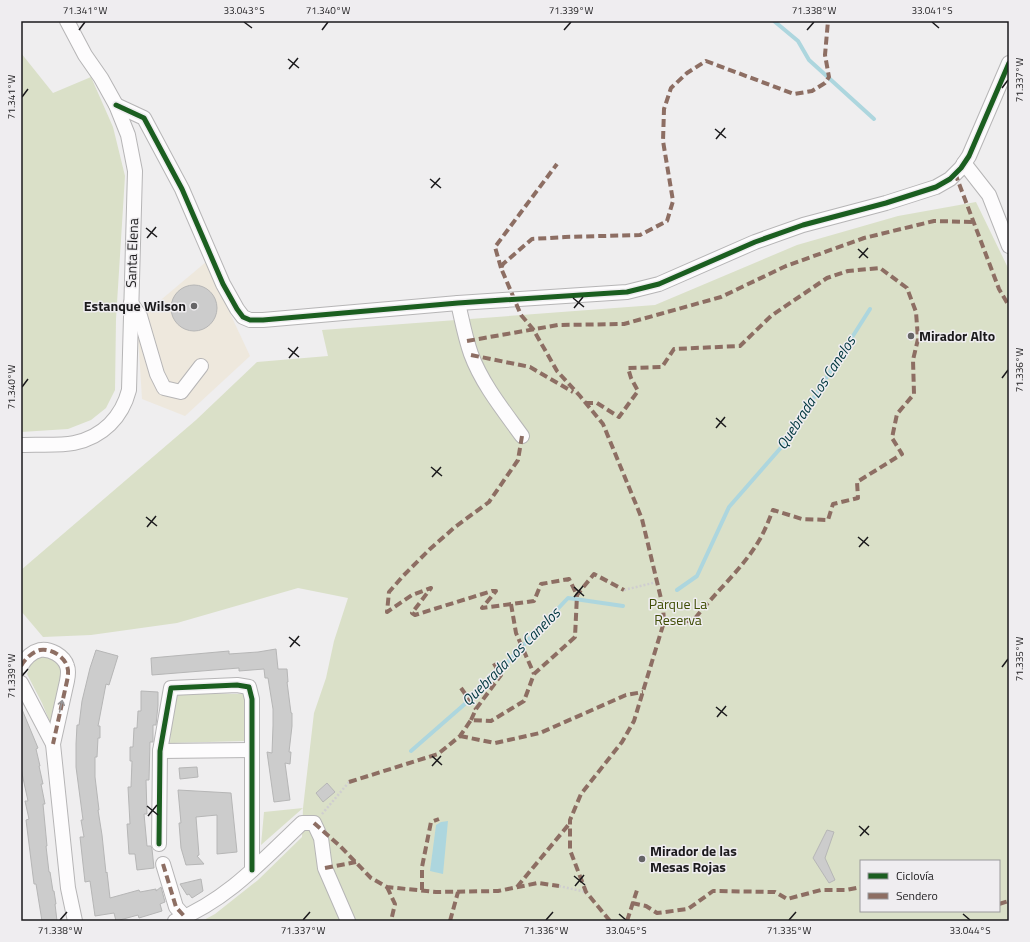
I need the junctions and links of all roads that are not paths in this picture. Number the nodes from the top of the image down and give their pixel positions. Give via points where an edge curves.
1 (67, 21) edge
2 (1009, 62) edge
3 (116, 105) junction
4 (964, 163) junction
5 (1009, 246) edge
6 (131, 303) junction
7 (458, 303) junction
8 (201, 366) dead end
9 (522, 436) dead end
10 (21, 445) edge
11 (21, 666) edge
12 (21, 683) edge
13 (53, 744) junction
14 (252, 750) junction
15 (160, 751) junction
16 (159, 844) dead end
17 (163, 864) dead end
18 (252, 870) junction
19 (182, 920) edge
20 (75, 921) edge
21 (348, 921) edge

1 - 3 street, Santa Elena
2 - 4 street
3 - 6 street, Santa Elena via 128,135 134,171
3 - 7 street via 144,118 182,189 223,284 243,317 263,320
4 - 5 street via 989,195
4 - 7 street via 950,179 936,188 797,227 755,242 659,284 627,292
6 - 8 street via 140,316 157,374 164,388 181,392
6 - 10 street, Santa Elena via 129,390 126,403 117,416 107,428 74,443
7 - 9 street via 471,355 488,386
13 -> 11 street via 67,682 67,665 62,657 54,652 40,650 28,657
12 - 13 street
13 - 20 street via 68,888
14 - 15 street
14 - 15 street via 252,699 249,687 237,685 171,688
14 - 18 street
15 - 16 street
17 - 19 street
18 - 19 street via 232,889
18 - 21 street via 308,823 321,838 325,868

